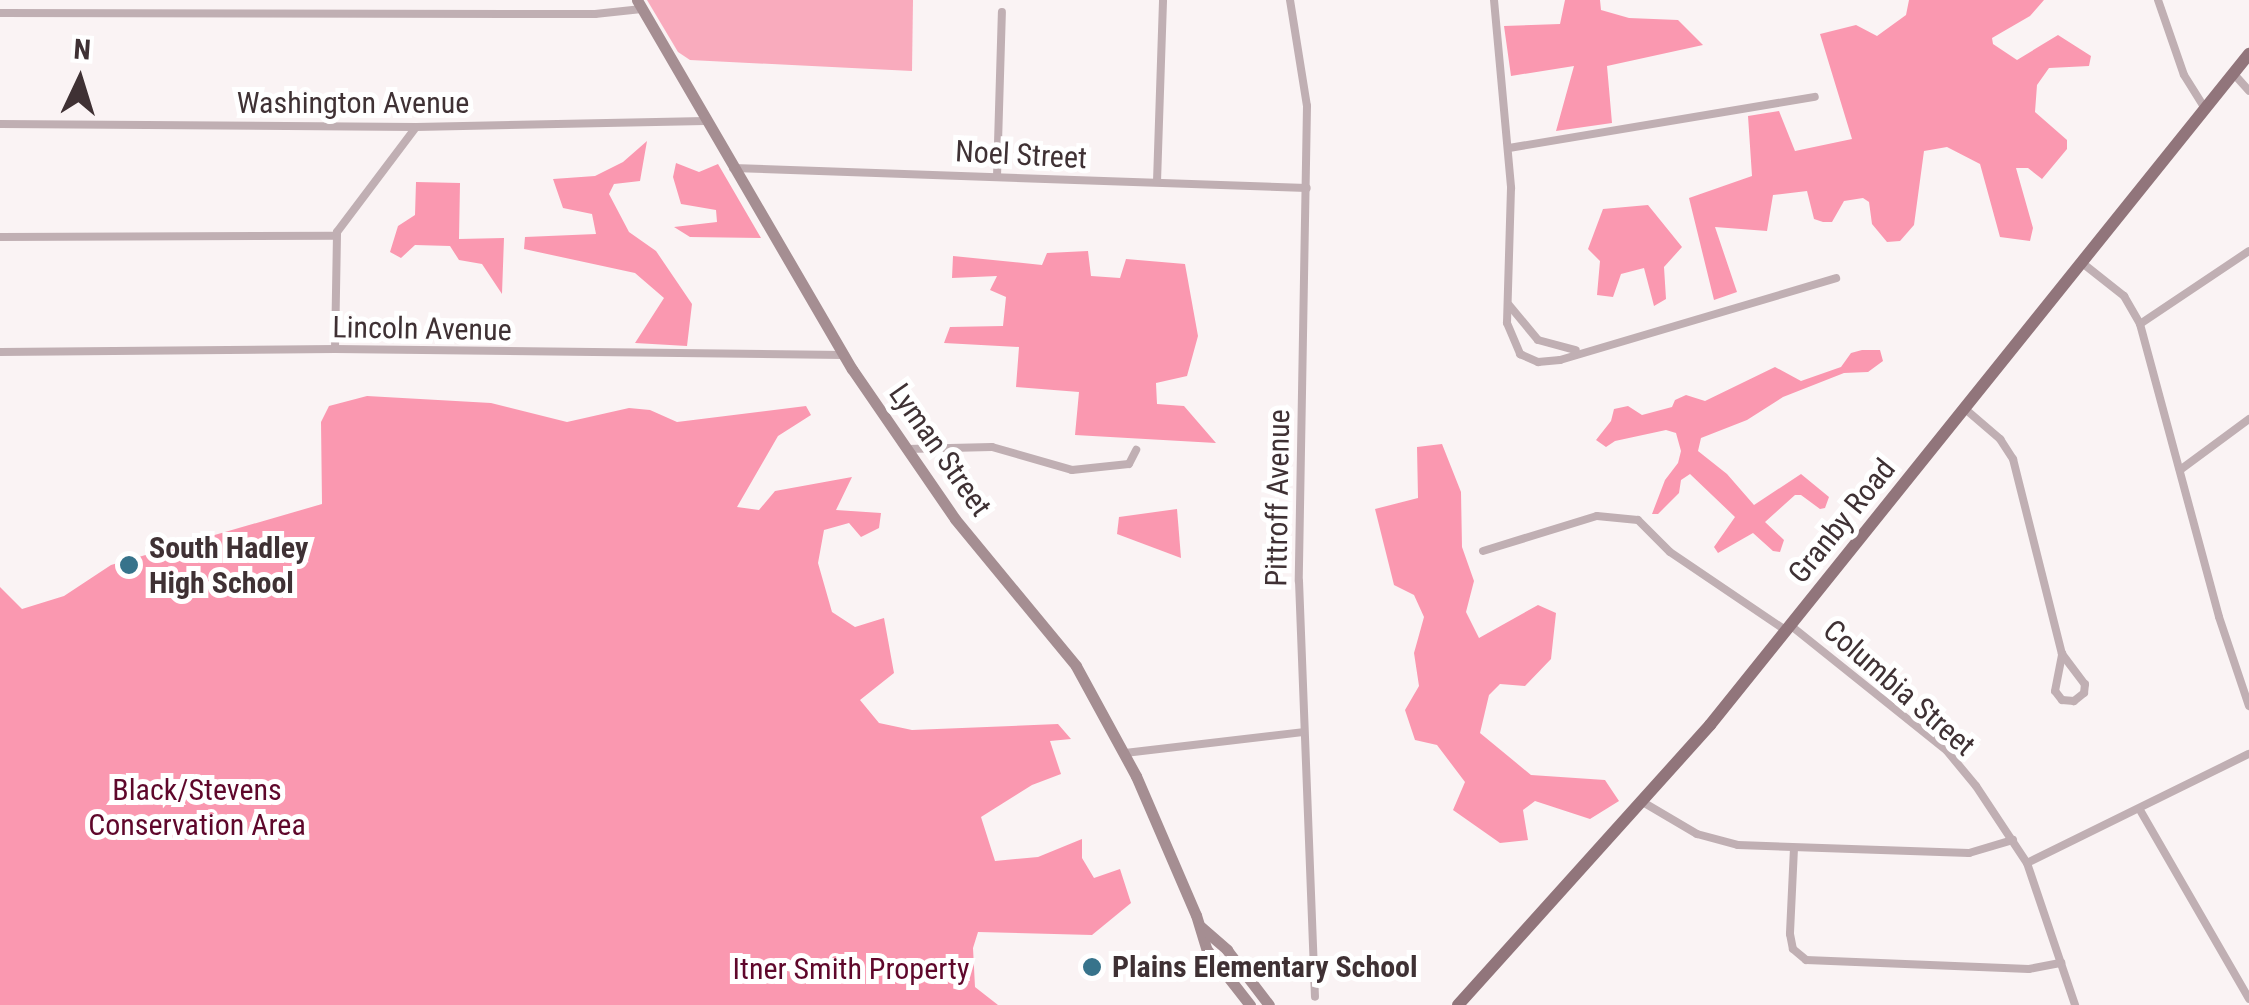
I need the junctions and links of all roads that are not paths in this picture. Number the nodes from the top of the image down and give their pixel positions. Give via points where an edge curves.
1 (1164, 0) edge
2 (1290, 0) edge
3 (1494, 0) edge
4 (2158, 0) edge
5 (640, 4) edge
6 (0, 12) edge
7 (1002, 12) dead end
8 (2249, 54) edge
9 (2233, 73) junction
10 (2249, 91) edge
11 (1815, 98) dead end
12 (2204, 107) junction
13 (705, 120) junction
14 (0, 124) edge
15 (416, 127) junction
16 (1508, 148) junction
17 (734, 168) junction
18 (997, 177) junction
19 (1157, 182) junction
20 (1307, 188) junction
21 (336, 236) junction
22 (0, 237) edge
23 (2249, 251) edge
24 (2081, 262) junction
25 (1836, 278) dead end
26 (1509, 304) junction
27 (2140, 324) junction
28 (335, 348) junction
29 (1580, 350) junction
30 (0, 352) edge
31 (844, 355) junction
32 (1964, 408) junction
33 (2249, 418) edge
34 (907, 450) junction
35 (1136, 450) dead end
36 (2180, 470) junction
37 (1482, 552) dead end
38 (1788, 628) junction
39 (2062, 654) junction
40 (2249, 667) edge
41 (2237, 671) junction
42 (2249, 706) edge
43 (1303, 732) junction
44 (1126, 754) junction
45 (2249, 754) edge
46 (1641, 801) junction
47 (2140, 810) junction
48 (2013, 840) junction
49 (1794, 848) junction
50 (2028, 863) junction
51 (1201, 927) junction
52 (2061, 964) junction
53 (1315, 997) dead end
54 (2249, 999) edge
55 (1250, 1005) edge
56 (1269, 1005) edge
57 (1458, 1005) edge
58 (2075, 1005) edge

1 - 19 street
2 - 20 street, Pittroff Avenue via 1304,72
3 - 16 street
4 - 12 street via 2180,66
5 - 6 street via 595,14
5 - 13 main road, Lyman Street
7 - 18 street
8 - 9 main road, Granby Road
9 - 10 street
9 - 12 main road, Granby Road
11 - 16 street
12 - 24 main road, Granby Road
13 - 15 street, Washington Avenue
13 - 17 main road, Lyman Street
14 - 15 street, Washington Avenue
15 - 21 street
16 - 26 street
17 - 18 street, Noel Street
17 - 31 main road, Lyman Street
18 - 19 street, Noel Street
19 - 20 street, Noel Street
20 - 43 street, Pittroff Avenue via 1299,534
21 - 22 street
21 - 28 street
23 - 27 street
24 - 27 street via 2124,296
24 - 32 main road, Granby Road
25 - 29 street
26 - 29 street via 1538,340
26 - 29 street via 1510,338 1526,357 1546,362
27 - 36 street
28 - 30 street, Lincoln Avenue
28 - 31 street, Lincoln Avenue
31 - 34 main road, Lyman Street
32 - 38 main road, Granby Road
32 - 39 street via 2013,459
33 - 36 street
34 - 35 street via 992,447 1072,470 1128,464
34 - 44 main road, Lyman Street via 955,519 1060,642
36 - 41 street
37 - 38 street, Columbia Street via 1597,516 1638,520 1670,552
38 - 46 main road, Granby Road
38 - 48 street, Columbia Street via 1947,751
39 - 39 street via 2054,691 2074,701 2085,684
40 - 41 street
41 - 42 street
43 - 44 street
43 - 53 street, Pittroff Avenue
44 - 51 main road, Lyman Street
45 - 47 street
46 - 49 street via 1712,840
46 - 57 main road, Granby Road
47 - 50 street
47 - 54 street
48 - 49 street via 1969,853
48 - 50 street, Columbia Street
49 - 52 street via 1790,934 1793,949 1806,960 2029,969
50 - 52 street, Columbia Street
51 - 55 main road, Lyman Street via 1207,950
51 - 56 main road, Lyman Street
52 - 58 street, Columbia Street

